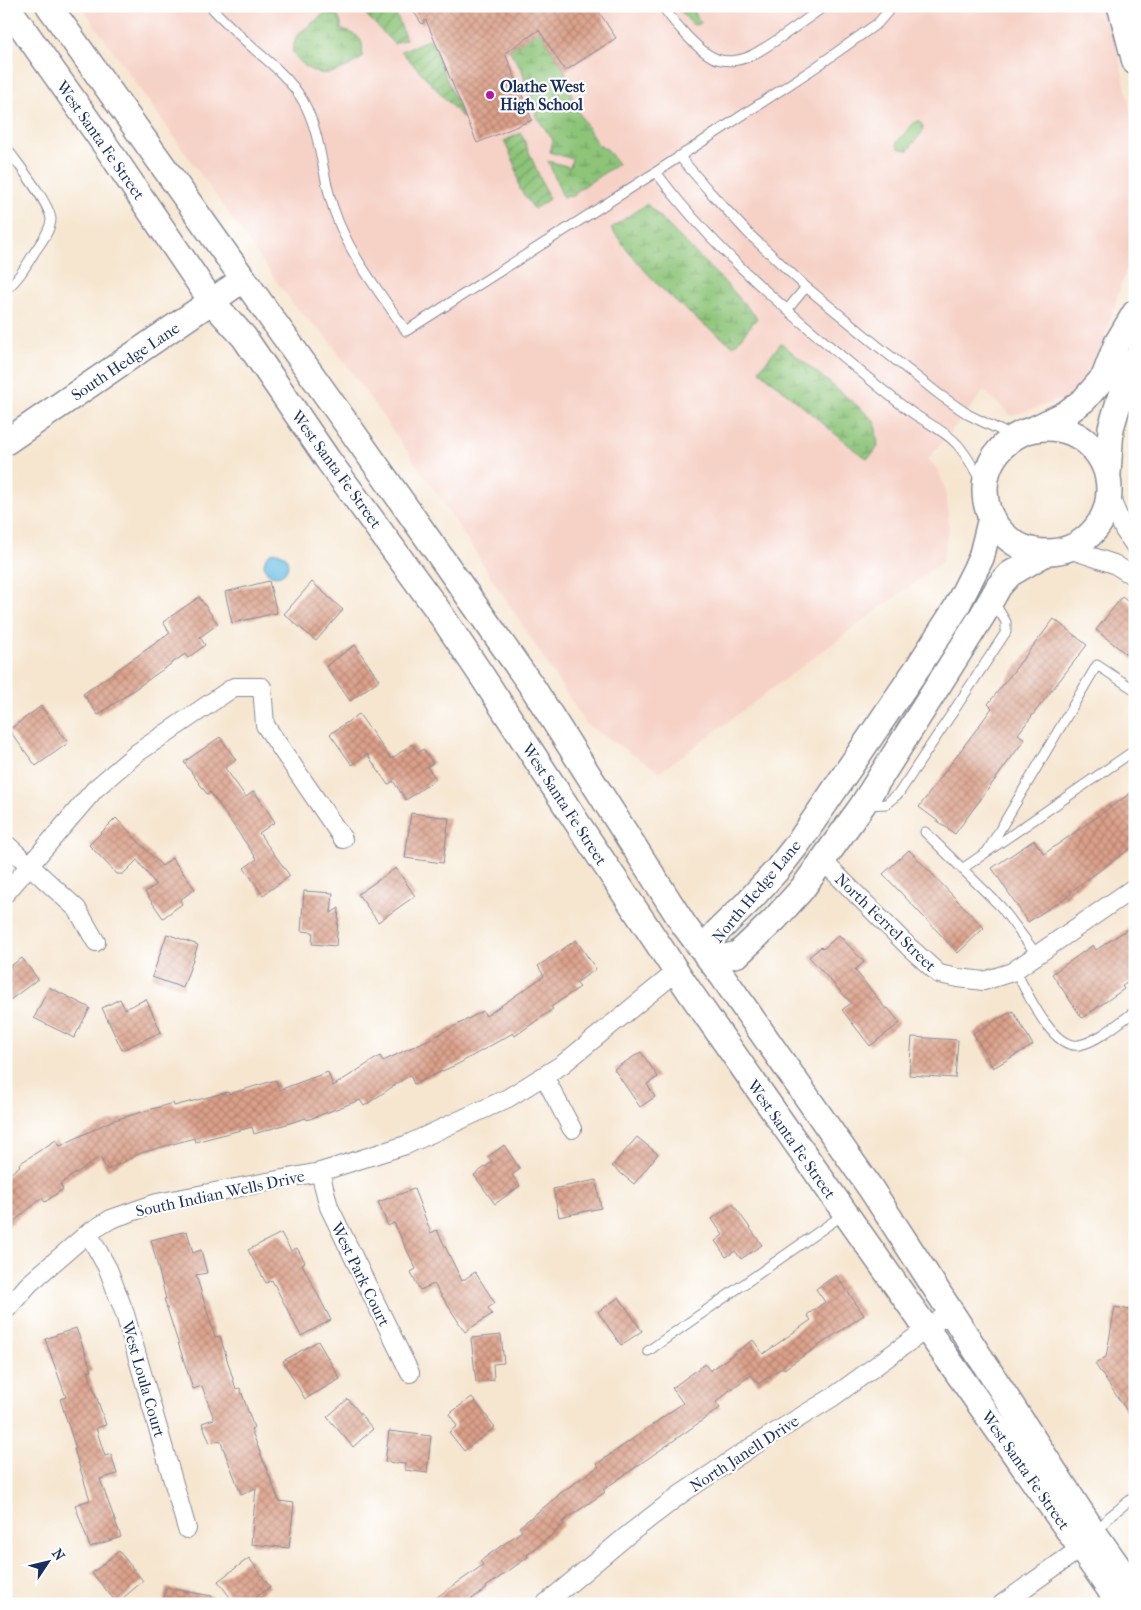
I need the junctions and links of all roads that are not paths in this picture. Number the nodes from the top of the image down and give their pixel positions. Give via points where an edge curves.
1 (7, 6) edge
2 (49, 6) edge
3 (210, 6) edge
4 (662, 6) edge
5 (825, 6) edge
6 (1120, 6) edge
7 (892, 7) edge
8 (1135, 62) edge
9 (6, 147) edge
10 (679, 156) junction
11 (656, 172) junction
12 (244, 279) junction
13 (806, 287) junction
14 (6, 289) edge
15 (212, 302) junction
16 (787, 310) junction
17 (1135, 313) edge
18 (1135, 361) edge
19 (1025, 432) junction
20 (6, 442) edge
21 (1109, 485) junction
22 (985, 490) junction
23 (991, 518) junction
24 (1135, 546) edge
25 (1058, 551) junction
26 (1135, 576) edge
27 (1135, 690) edge
28 (1135, 750) edge
29 (925, 832) dead end
30 (343, 839) dead end
31 (6, 844) edge
32 (988, 850) junction
33 (823, 861) junction
34 (31, 865) junction
35 (962, 869) junction
36 (1135, 887) edge
37 (6, 893) edge
38 (96, 942) dead end
39 (706, 955) junction
40 (1037, 955) junction
41 (1014, 970) junction
42 (676, 972) junction
43 (1135, 1012) edge
44 (544, 1076) junction
45 (572, 1129) dead end
46 (320, 1172) junction
47 (844, 1214) junction
48 (88, 1233) junction
49 (6, 1310) edge
50 (950, 1312) junction
51 (927, 1329) junction
52 (648, 1351) dead end
53 (410, 1373) dead end
54 (1135, 1496) edge
55 (187, 1529) dead end
56 (1088, 1541) junction
57 (1135, 1591) edge
58 (545, 1604) edge
59 (1002, 1604) edge
60 (1120, 1604) edge

1 - 15 street, West Santa Fe Street
2 - 12 street, West Santa Fe Street
3 - 11 lane via 277,68 303,101 319,142 333,209 343,234 406,331
4 - 5 lane via 706,54 731,61 754,54
6 - 8 street
7 - 10 lane via 878,23 816,67
9 - 14 lane via 48,209 51,220 26,267
10 - 11 lane
10 - 13 lane via 749,234
11 - 16 lane via 696,221
12 - 15 street, South Hedge Lane
12 - 39 street, West Santa Fe Street via 533,688 622,830
13 - 16 lane
13 - 19 lane via 969,415
15 - 20 street, South Hedge Lane
15 - 42 street, West Santa Fe Street via 244,337 328,460 437,609
16 - 22 lane via 878,386 942,430 957,444
17 - 19 street via 1117,344 1104,377 1084,400 1065,414
18 - 21 street via 1111,428
19 - 21 street via 1055,428 1088,442 1100,457
19 - 22 street via 999,450 989,466
21 - 24 street via 1124,530
21 - 25 street via 1105,514 1097,529 1084,541
22 - 23 street
23 - 25 street via 1014,543 1029,550
23 - 39 street, North Hedge Lane via 977,567 956,608 920,664 799,842 717,932
25 - 26 street via 1114,564
25 - 33 street, North Hedge Lane via 1010,574 999,586 862,806
27 - 32 lane via 1097,665
28 - 32 lane
29 - 35 lane
30 - 34 street via 265,724 262,688 234,687 137,753 96,789
31 - 34 street
32 - 35 lane
33 - 39 street, North Hedge Lane via 774,920 738,954 726,957
33 - 41 street, North Ferrel Street via 939,974 984,980
34 - 37 street
34 - 38 street via 77,909
35 - 40 lane via 1001,907
36 - 40 street, North Ferrel Street
39 - 42 street
39 - 50 street, West Santa Fe Street via 871,1189
40 - 41 street, North Ferrel Street
41 - 43 lane via 1048,1028 1069,1044 1088,1043
42 - 44 street, South Indian Wells Drive
42 - 47 street, West Santa Fe Street
44 - 45 street
44 - 46 street, South Indian Wells Drive via 508,1098 406,1145
46 - 48 street, South Indian Wells Drive via 157,1203 110,1219
46 - 53 street, West Park Court via 329,1207
47 - 51 street, West Santa Fe Street
47 - 52 lane
48 - 49 street, South Indian Wells Drive via 29,1284
48 - 55 street, West Loula Court via 118,1290
50 - 51 street, North Janell Drive
50 - 56 street, West Santa Fe Street
51 - 56 street, West Santa Fe Street
51 - 58 street, North Janell Drive via 833,1397 681,1494
54 - 56 lane via 1109,1517
56 - 57 street, West Santa Fe Street
56 - 59 street
56 - 60 street, West Santa Fe Street

